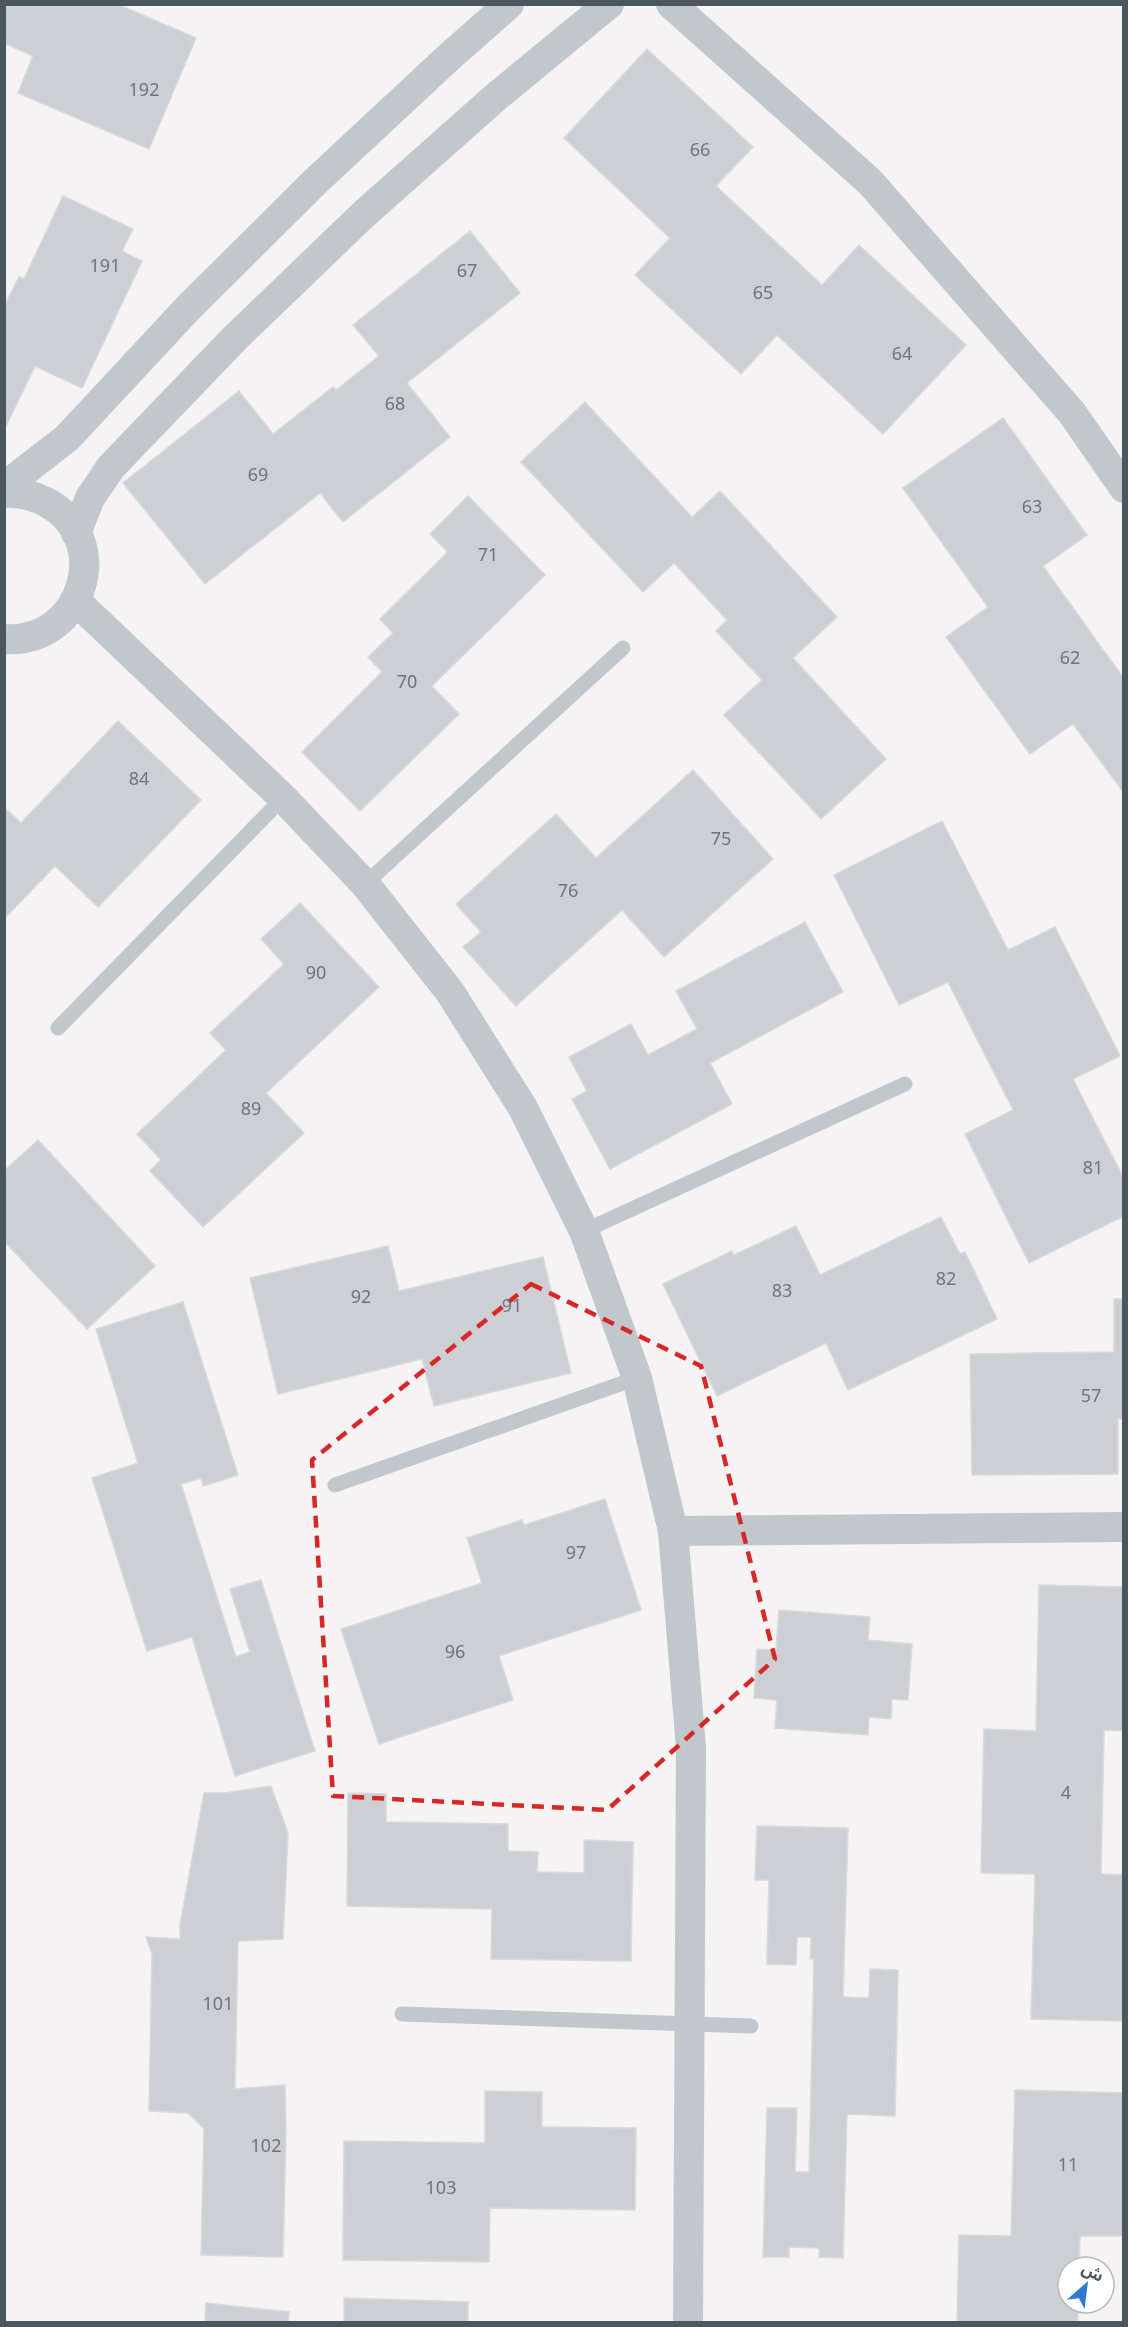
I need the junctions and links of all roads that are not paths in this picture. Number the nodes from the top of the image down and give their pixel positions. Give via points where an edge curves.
1 (509, 4) edge
2 (609, 4) edge
3 (671, 4) edge
4 (4, 487) edge
5 (1124, 488) edge
6 (4, 493) edge
7 (76, 533) junction
8 (76, 601) junction
9 (6, 641) edge
10 (623, 648) dead end
11 (284, 798) junction
12 (365, 884) junction
13 (58, 1028) dead end
14 (905, 1084) dead end
15 (584, 1231) junction
16 (637, 1378) junction
17 (335, 1485) dead end
18 (1124, 1527) edge
19 (673, 1530) junction
20 (402, 2014) dead end
21 (690, 2024) junction
22 (751, 2026) dead end
23 (688, 2322) edge

1 - 4 street via 316,180 189,307 67,438
2 - 7 street via 497,96 364,214 235,339 111,467 90,498
3 - 5 street via 870,182 1072,413
6 - 7 street via 33,496 50,504
7 - 8 street via 84,567
8 - 9 street via 54,626 40,634
8 - 11 street
10 - 12 lane
11 - 12 street
11 - 13 lane
12 - 15 street via 450,992 523,1108
14 - 15 lane
15 - 16 street
16 - 17 lane
16 - 19 street
18 - 19 street
19 - 21 street via 691,1748
20 - 21 lane
21 - 22 lane
21 - 23 street

